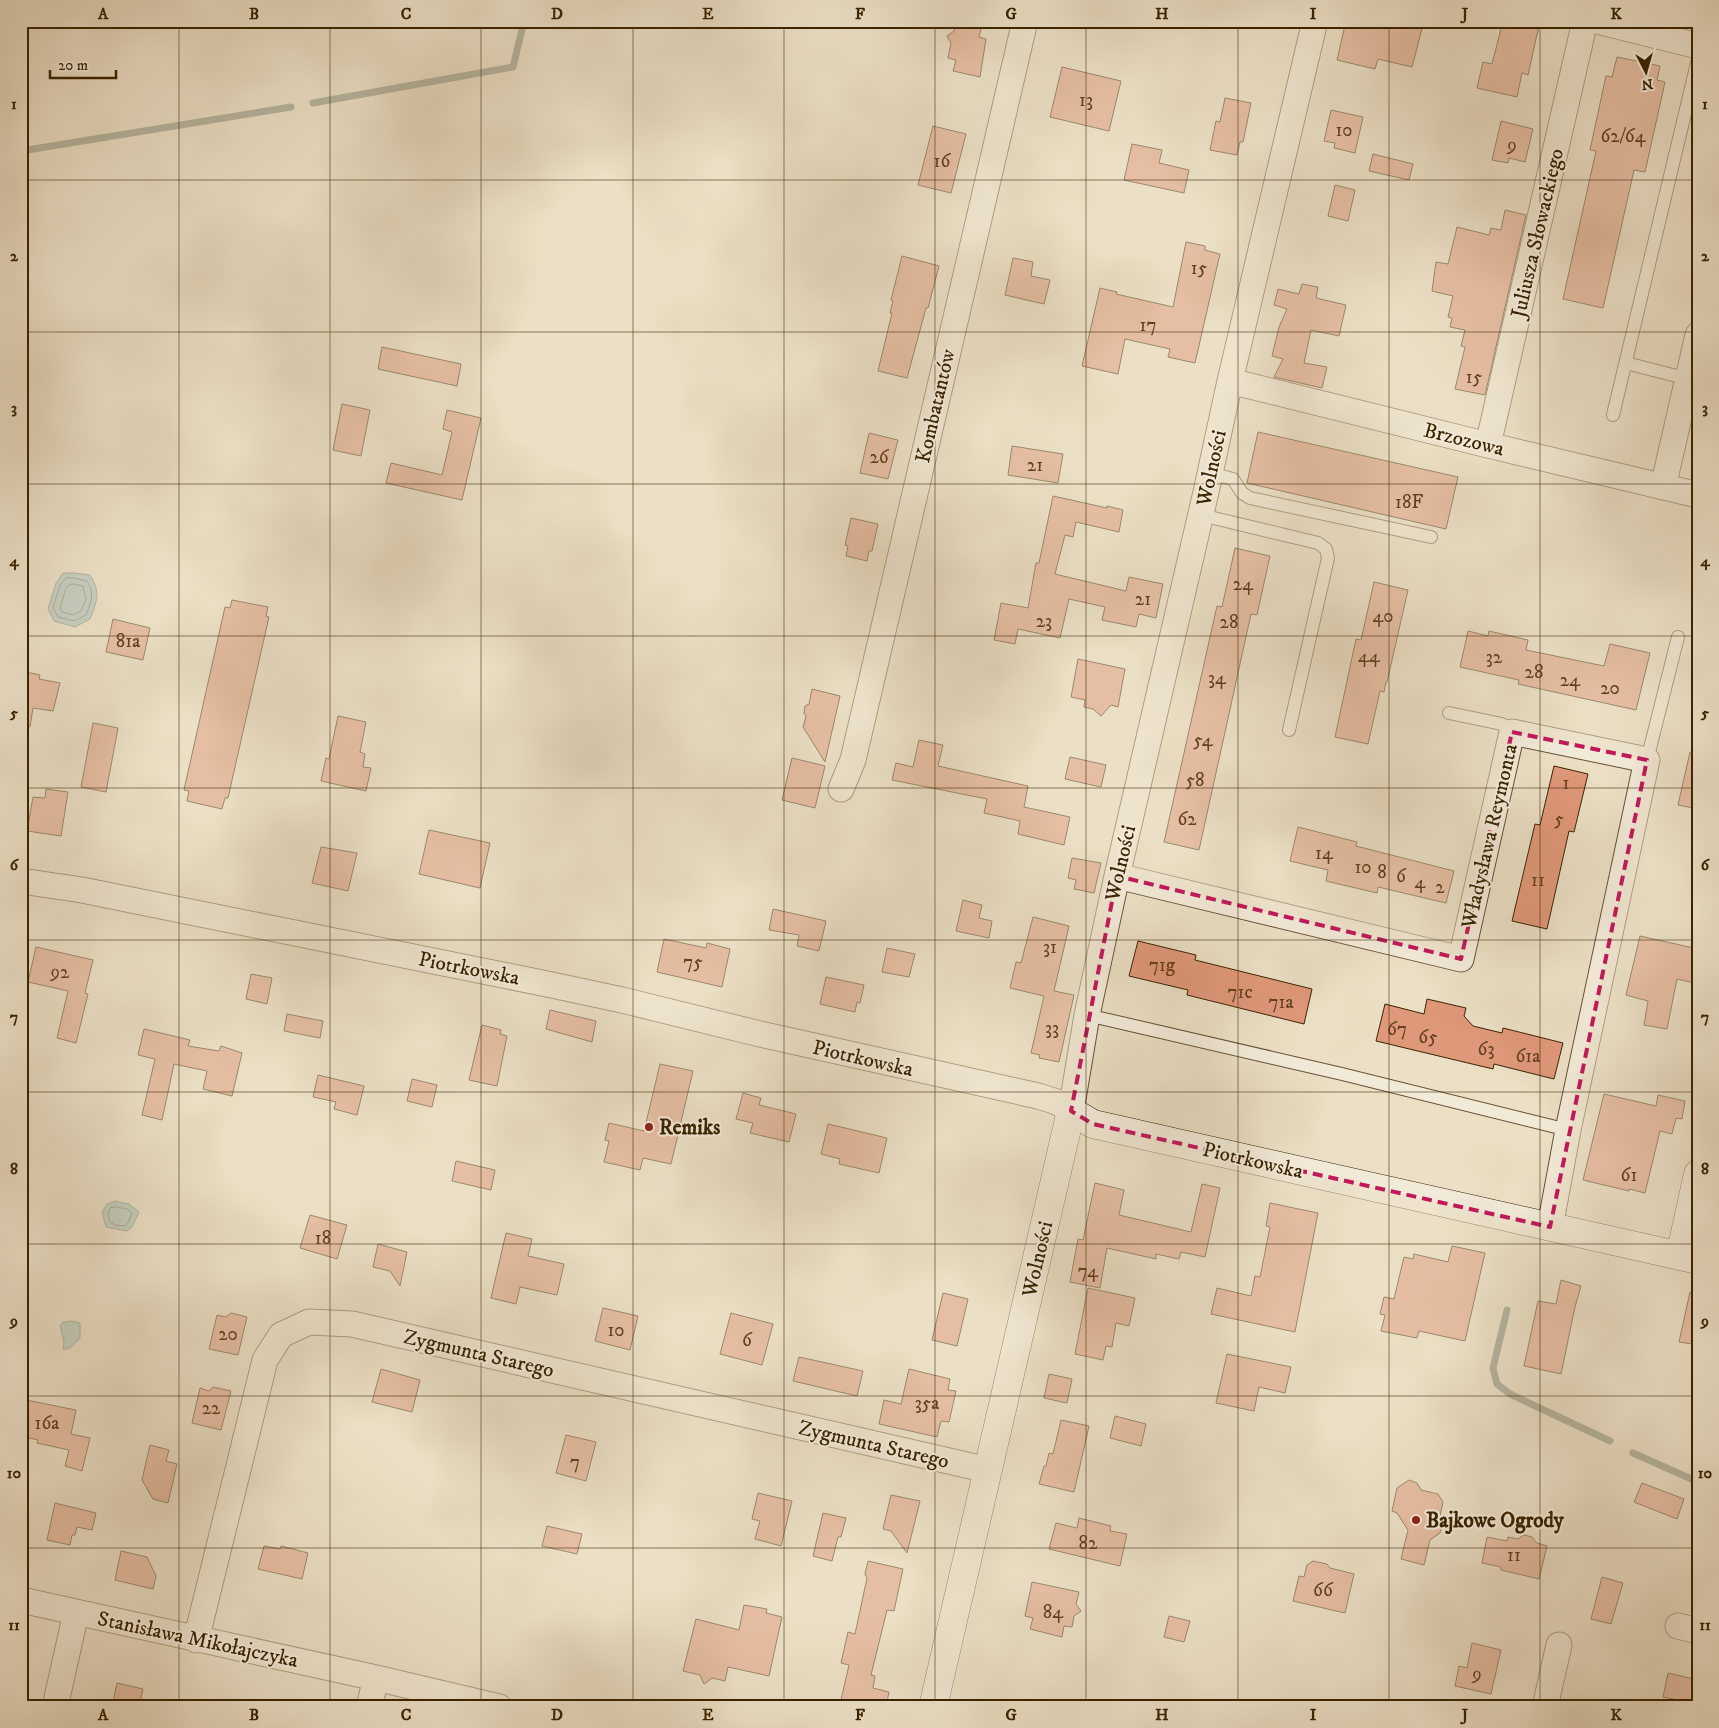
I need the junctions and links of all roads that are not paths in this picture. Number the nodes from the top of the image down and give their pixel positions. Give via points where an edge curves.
1 (1025, 21) edge
2 (1316, 21) edge
3 (1585, 21) edge
4 (1597, 21) edge
5 (1698, 46) edge
6 (1698, 60) edge
7 (1698, 335) edge
8 (1626, 363) junction
9 (1688, 379) junction
10 (1230, 381) junction
11 (1613, 415) dead end
12 (1488, 445) junction
13 (1210, 473) junction
14 (1663, 487) junction
15 (1698, 494) edge
16 (1201, 515) junction
17 (1431, 537) dead end
18 (1678, 637) dead end
19 (1449, 713) dead end
20 (1289, 730) dead end
21 (1512, 732) junction
22 (1647, 760) junction
23 (841, 789) dead end
24 (1117, 876) junction
25 (21, 881) edge
26 (1087, 1015) junction
27 (1071, 1111) junction
28 (1568, 1130) junction
29 (1698, 1174) edge
30 (1550, 1227) junction
31 (1689, 1258) edge
32 (988, 1470) junction
33 (21, 1600) edge
34 (76, 1613) junction
35 (196, 1640) junction
36 (1559, 1645) dead end
37 (376, 1678) junction
38 (54, 1707) edge
39 (369, 1707) edge
40 (499, 1707) edge
41 (933, 1707) edge
42 (1544, 1707) edge

1 - 23 street, Kombatantów via 853,760
2 - 10 street, Wolności
3 - 12 street, Juliusza Słowackiego
4 - 5 street
6 - 8 lane
7 - 9 street
8 - 9 lane
8 - 11 lane
9 - 14 street
10 - 12 street, Brzozowa
10 - 13 street, Wolności
12 - 14 street, Brzozowa
13 - 16 street, Wolności
13 - 17 lane via 1234,479 1242,493 1250,498
14 - 15 street, Brzozowa
16 - 20 lane via 1318,543 1326,549 1328,558
16 - 24 street, Wolności
18 - 22 lane
19 - 21 lane via 1502,724
21 - 22 street, Władysława Reymonta
21 - 24 street, Władysława Reymonta via 1461,959
22 - 28 street
24 - 26 street, Wolności
25 - 27 street, Piotrkowska via 82,890 561,986 1038,1096
26 - 27 street, Wolności
26 - 28 lane
27 - 30 street, Piotrkowska via 1093,1124
27 - 32 street, Wolności
28 - 30 street
29 - 31 street
30 - 31 street, Piotrkowska
32 - 35 street, Zygmunta Starego via 352,1324 309,1322 281,1334 265,1360
32 - 41 street, Wolności
33 - 34 street, Stanisława Mikołajczyka
34 - 35 street, Stanisława Mikołajczyka
34 - 38 street
35 - 37 street, Stanisława Mikołajczyka
36 - 42 street
37 - 39 street
37 - 40 street, Stanisława Mikołajczyka

